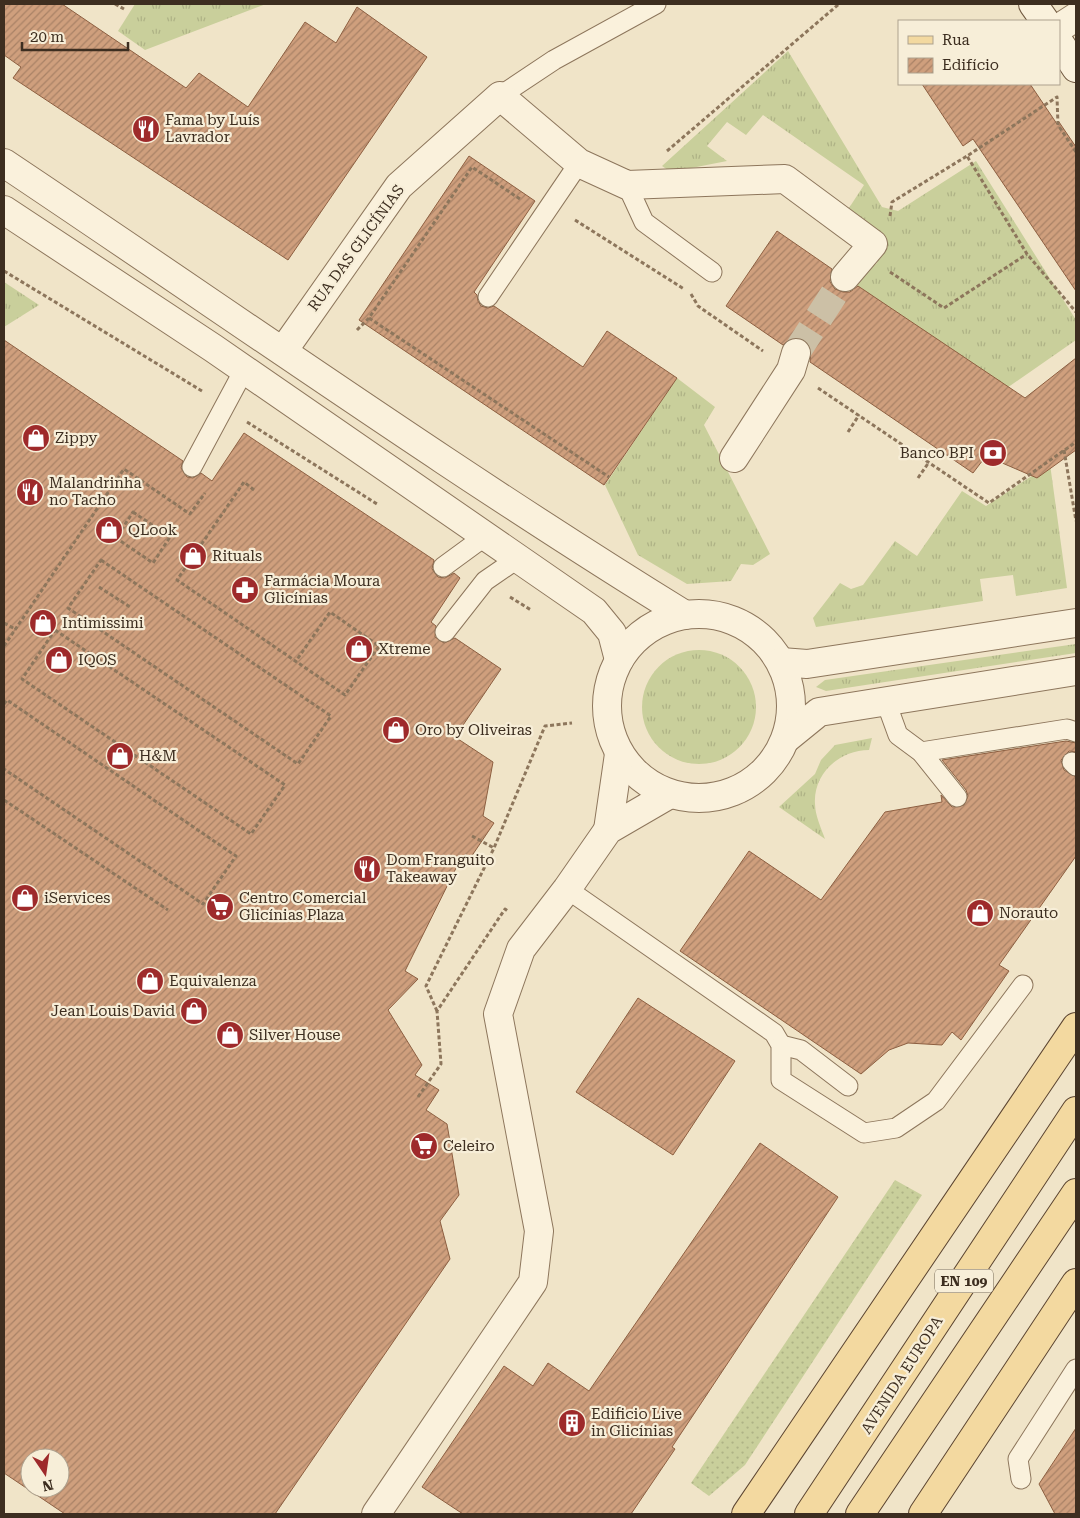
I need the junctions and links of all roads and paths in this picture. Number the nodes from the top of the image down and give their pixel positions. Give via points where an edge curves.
1 (115, 4) edge
2 (656, 4) edge
3 (839, 4) edge
4 (1033, 4) edge
5 (124, 9) dead end
6 (1076, 17) edge
7 (1044, 20) edge
8 (1060, 27) edge
9 (1060, 44) edge
10 (1076, 68) edge
11 (500, 96) junction
12 (1076, 152) edge
13 (967, 156) junction
14 (4, 163) edge
15 (579, 163) junction
16 (627, 185) junction
17 (524, 202) dead end
18 (550, 204) junction
19 (4, 210) edge
20 (890, 219) dead end
21 (1027, 254) junction
22 (887, 270) dead end
23 (4, 271) edge
24 (712, 272) dead end
25 (845, 277) tunnel mouth
26 (488, 297) dead end
27 (1076, 312) edge
28 (232, 316) junction
29 (369, 318) junction
30 (357, 330) dead end
31 (213, 348) junction
32 (283, 351) junction
33 (793, 362) junction
34 (244, 370) junction
35 (224, 407) junction
36 (859, 415) junction
37 (848, 432) dead end
38 (1076, 442) edge
39 (1064, 450) junction
40 (734, 458) dead end
41 (929, 462) junction
42 (192, 467) dead end
43 (609, 477) dead end
44 (918, 478) dead end
45 (208, 487) dead end
46 (254, 490) dead end
47 (382, 507) dead end
48 (1076, 521) edge
49 (484, 536) junction
50 (517, 559) junction
51 (153, 563) joint
52 (444, 567) dead end
53 (485, 581) junction
54 (99, 587) dead end
55 (130, 607) dead end
56 (533, 611) dead end
57 (685, 615) junction
58 (4, 623) edge
59 (1076, 623) edge
60 (15, 629) junction
61 (445, 632) dead end
62 (4, 646) edge
63 (619, 660) junction
64 (296, 661) junction
65 (781, 662) junction
66 (1076, 671) edge
67 (886, 702) junction
68 (4, 704) edge
69 (572, 723) dead end
70 (1076, 732) edge
71 (786, 738) junction
72 (920, 752) junction
73 (619, 754) junction
74 (298, 764) joint
75 (4, 769) edge
76 (670, 794) junction
77 (957, 797) dead end
78 (4, 800) edge
79 (608, 830) junction
80 (251, 834) joint
81 (472, 836) dead end
82 (494, 848) junction
83 (567, 889) junction
84 (168, 910) dead end
85 (513, 914) dead end
86 (1023, 985) dead end
87 (436, 1011) junction
88 (1076, 1027) edge
89 (782, 1045) junction
90 (848, 1086) dead end
91 (418, 1097) dead end
92 (1076, 1111) edge
93 (1076, 1193) edge
94 (1076, 1283) edge
95 (1076, 1369) edge
96 (1021, 1480) dead end
97 (376, 1514) edge
98 (746, 1514) edge
99 (809, 1514) edge
100 (860, 1514) edge
101 (923, 1514) edge

1 - 5 path
2 - 11 lane via 554,60
3 - 16 path
4 - 7 street
6 - 8 street
9 - 10 street
11 - 15 street
11 - 32 street, RUA DAS GLICÍNIAS via 399,186
12 - 13 path via 1058,125 1057,97
13 - 20 path via 892,202
13 - 21 path
14 - 28 street
15 - 16 street
15 - 18 lane
16 - 24 lane via 644,222
16 - 25 street via 785,179 873,244
17 - 29 path via 472,167
18 - 26 lane
18 - 33 path via 692,294 698,306
19 - 31 street
21 - 22 path via 944,308
21 - 27 path
23 - 35 path via 160,364
28 - 31 street
28 - 32 street
29 - 30 path
29 - 43 path
31 - 34 street
32 - 57 street
33 - 36 path
33 - 40 street
34 - 35 lane
34 - 49 street
35 - 42 lane
35 - 47 path
36 - 37 path
36 - 41 path
38 - 39 path
39 - 41 path via 989,502
39 - 48 path
41 - 44 path
45 - 60 path via 190,514 124,469
46 - 64 path via 244,482 177,580
49 - 50 street
49 - 52 lane
50 - 53 lane
50 - 63 street via 594,611 612,633
51 - 51 path via 170,537 132,512 116,538
53 - 56 path
53 - 61 lane
54 - 55 path
57 - 63 street via 647,630 631,643
57 - 65 street via 714,615 740,623 764,640
58 - 60 path
59 - 65 street via 807,664
60 - 62 path
63 - 73 street via 610,682 606,706 610,731
64 - 64 path via 345,695 378,646 330,612
65 - 71 street via 790,686 792,704
66 - 67 street
67 - 71 street via 819,712
67 - 72 lane via 898,735
68 - 75 path via 7,700 236,856 203,904
69 - 82 path via 545,726
70 - 72 lane via 1067,729
71 - 76 street via 773,763 752,783 726,795 698,799
72 - 77 lane
73 - 76 street via 650,785
73 - 79 street
74 - 74 path via 331,716 101,560 68,608
76 - 79 street
78 - 84 path
79 - 83 street
80 - 80 path via 285,785 55,630 22,679
81 - 82 path
82 - 87 path via 426,986
83 - 89 lane via 774,1033
83 - 97 street via 521,949 498,1014 539,1231 533,1282
85 - 87 path via 506,909
86 - 89 lane via 936,1101 896,1128 864,1133 781,1080
87 - 91 path via 441,1064
88 - 98 main road
89 - 90 lane via 801,1050
92 - 99 main road, AVENIDA EUROPA / EN 109
93 - 100 main road, EN 109
94 - 101 main road
95 - 96 lane via 1018,1460

